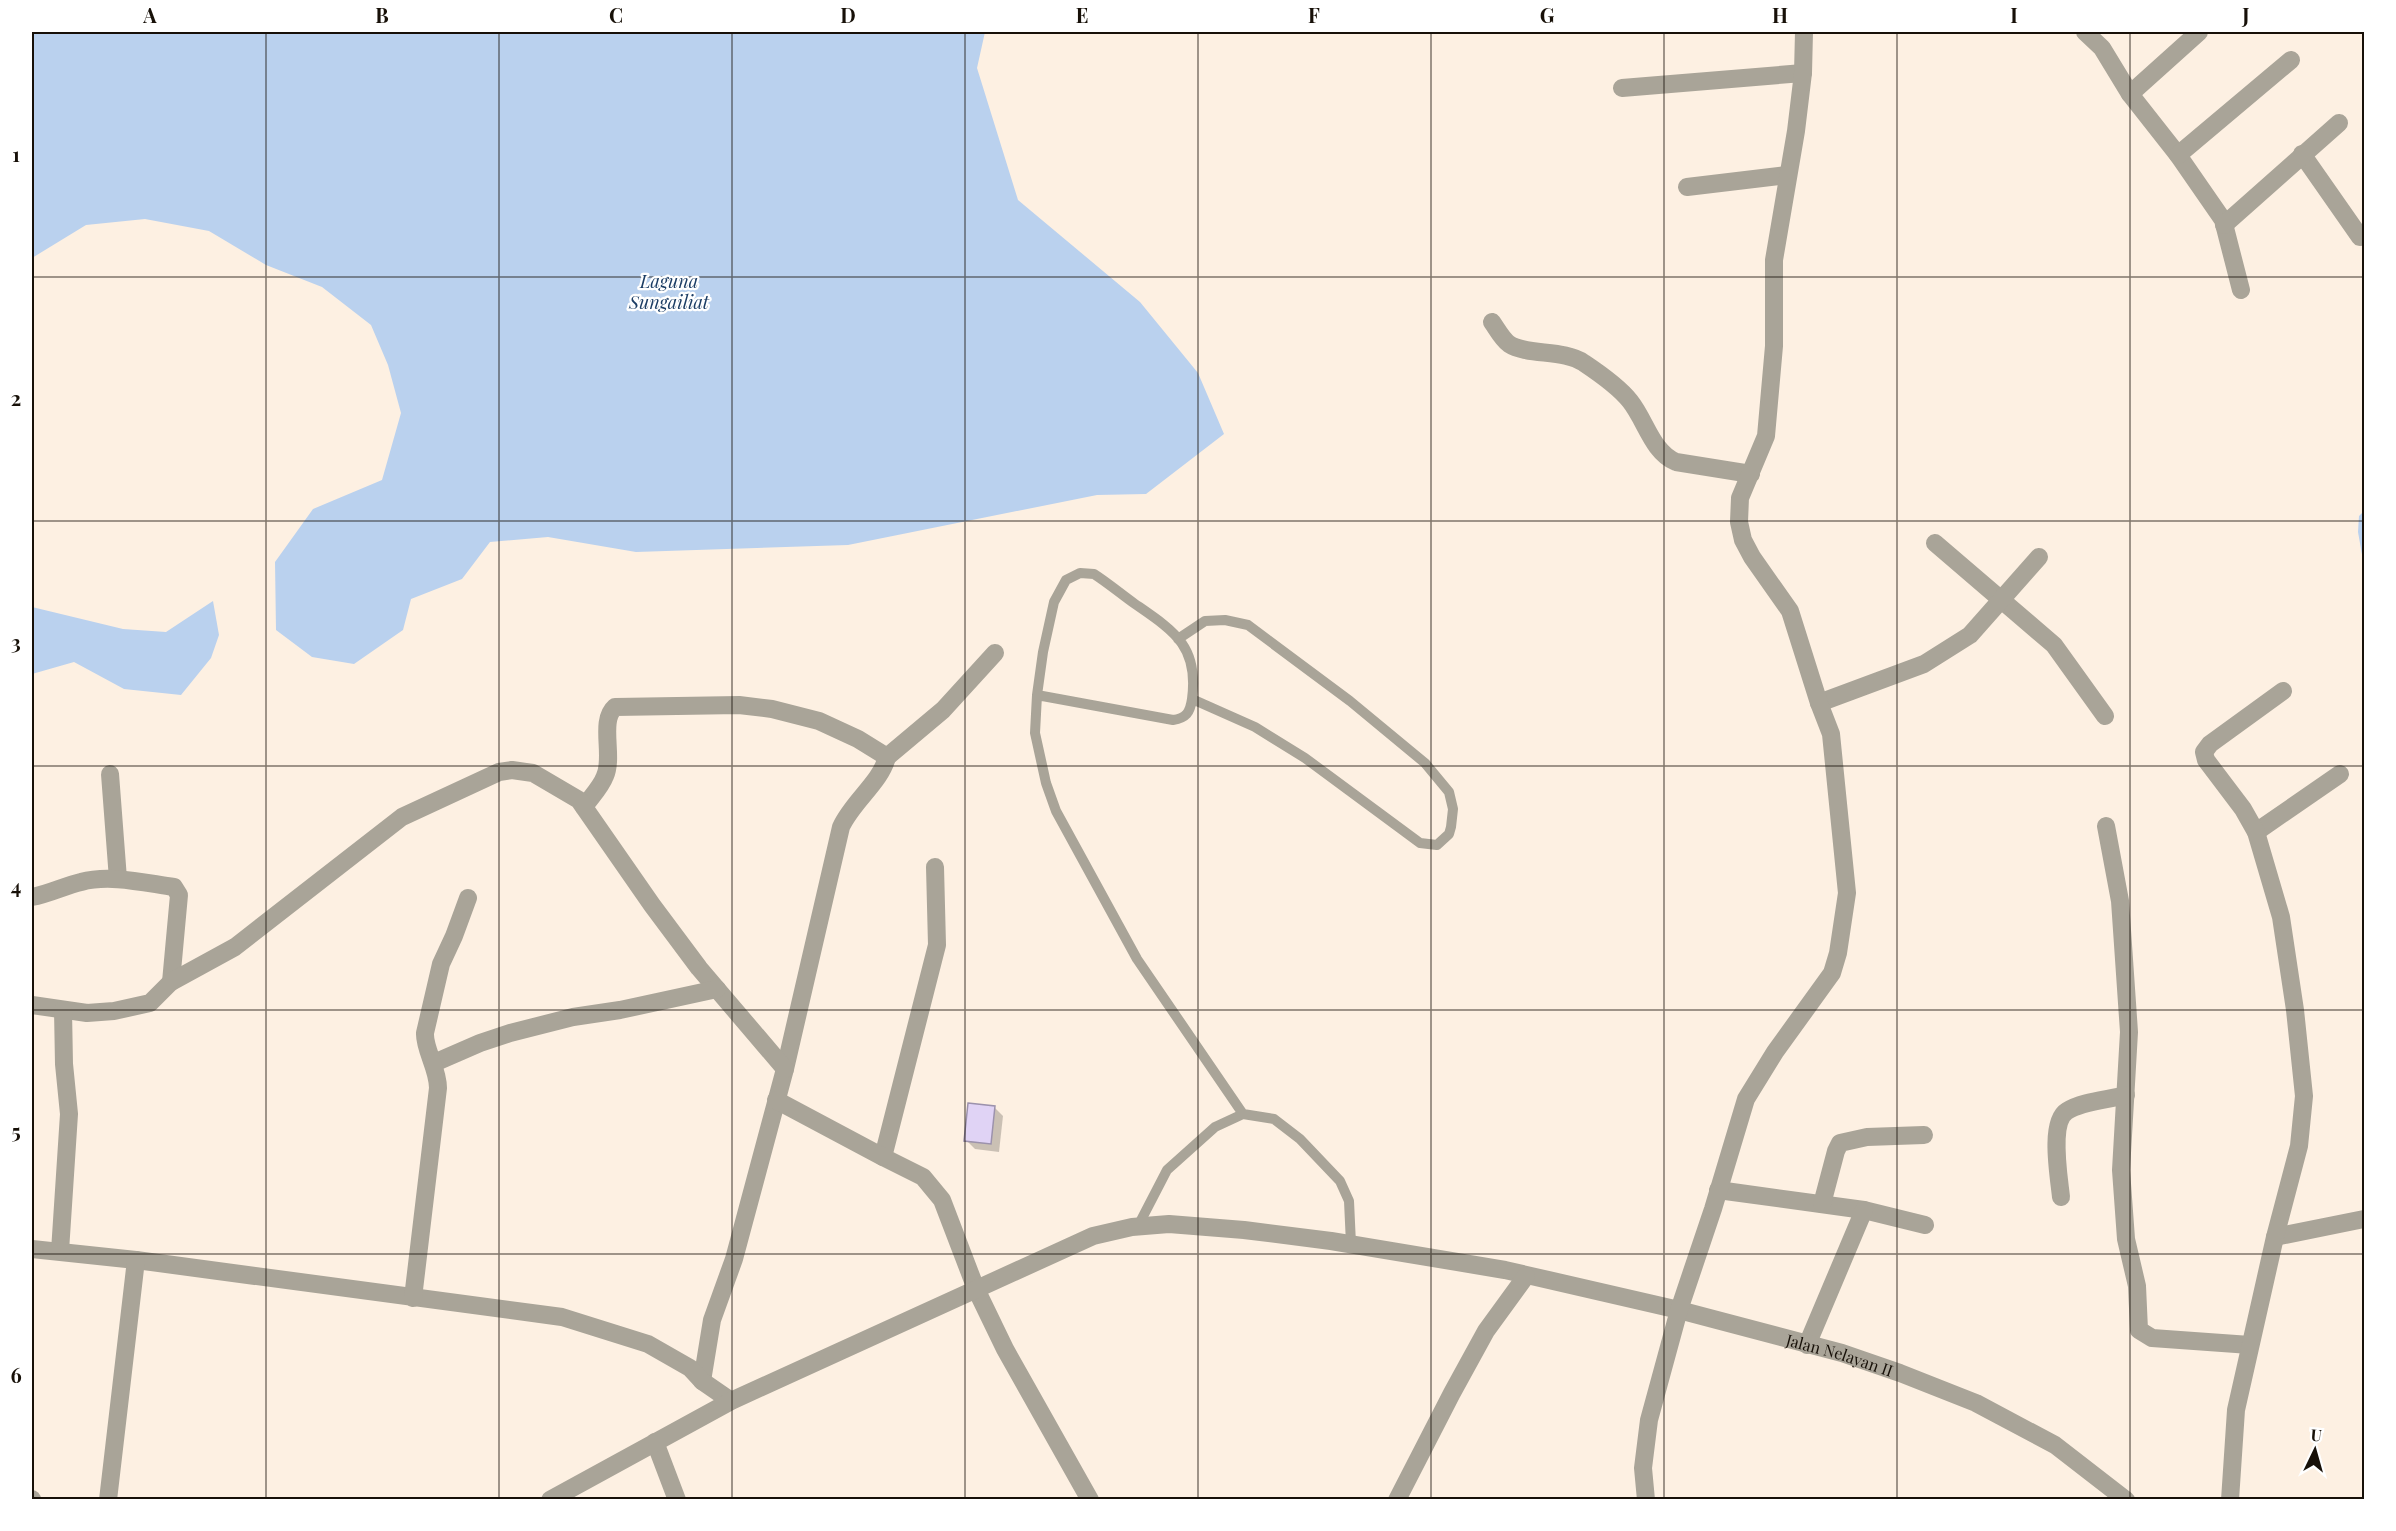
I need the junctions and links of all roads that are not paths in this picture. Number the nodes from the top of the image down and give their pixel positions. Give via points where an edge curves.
1 (1804, 32) edge
2 (2085, 32) edge
3 (2199, 32) edge
4 (2291, 60) dead end
5 (1803, 73) junction
6 (1622, 88) dead end
7 (2130, 94) junction
8 (2339, 123) dead end
9 (2302, 154) junction
10 (2178, 155) junction
11 (1787, 175) junction
12 (1687, 188) dead end
13 (2224, 225) junction
14 (2360, 237) dead end
15 (2241, 290) dead end
16 (1492, 322) dead end
17 (1751, 474) junction
18 (1935, 543) dead end
19 (2039, 557) dead end
20 (2001, 600) junction
21 (1178, 639) junction
22 (995, 653) dead end
23 (2283, 691) dead end
24 (1037, 695) junction
25 (1192, 699) junction
26 (1819, 703) junction
27 (2105, 716) dead end
28 (887, 757) junction
29 (111, 774) dead end
30 (2340, 774) dead end
31 (581, 804) junction
32 (2106, 826) dead end
33 (2256, 832) junction
34 (935, 867) dead end
35 (118, 879) junction
36 (32, 897) edge
37 (468, 898) dead end
38 (171, 982) junction
39 (717, 989) junction
40 (32, 1005) edge
41 (63, 1010) junction
42 (434, 1063) junction
43 (785, 1069) junction
44 (2126, 1095) junction
45 (777, 1100) junction
46 (1243, 1114) junction
47 (1924, 1135) dead end
48 (883, 1157) junction
49 (1718, 1190) junction
50 (2061, 1197) dead end
51 (1822, 1204) junction
52 (1864, 1210) junction
53 (2364, 1219) edge
54 (1925, 1225) dead end
55 (1138, 1226) junction
56 (2275, 1237) junction
57 (1351, 1244) junction
58 (32, 1249) edge
59 (60, 1251) junction
60 (136, 1260) junction
61 (1516, 1273) junction
62 (976, 1289) junction
63 (413, 1298) junction
64 (1679, 1310) junction
65 (1807, 1345) junction
66 (2250, 1345) junction
67 (702, 1381) junction
68 (731, 1401) junction
69 (655, 1442) junction
70 (1086, 1498) edge
71 (108, 1500) edge
72 (550, 1500) edge
73 (677, 1500) edge
74 (1397, 1500) edge
75 (1646, 1500) edge
76 (2126, 1500) edge
77 (2230, 1500) edge

1 - 5 street
2 - 7 street via 2102,48
3 - 7 street
4 - 10 street
5 - 6 street
5 - 11 street
7 - 10 street
8 - 9 street
9 - 13 street
9 - 14 street
10 - 13 street
11 - 12 street
11 - 17 street via 1774,260 1774,346 1766,436
13 - 15 street
16 - 17 street via 1508,344 1585,363 1627,397 1668,459
17 - 26 street via 1740,498 1743,540 1790,611
18 - 20 street
19 - 20 street
20 - 26 street via 1970,635 1924,664
20 - 27 street via 2054,645
21 - 24 lane via 1169,628 1100,578 1089,572 1080,573 1066,580 1054,602
21 - 25 lane via 1186,648 1194,673
21 - 25 lane via 1205,621 1248,625 1425,763 1449,792 1453,809 1449,834 1437,845 1420,843 1305,758 1255,727
22 - 28 street via 943,710
23 - 33 street via 2204,752
24 - 25 lane via 1173,720 1186,716
24 - 46 lane via 1035,733 1056,811 1137,959
26 - 49 street via 1831,734 1847,893 1839,953 1832,973 1751,1088
28 - 31 street via 819,721 772,709 739,705 615,707 607,719 606,774
28 - 43 street via 883,769 841,827
29 - 35 street
30 - 33 street
31 - 38 street via 533,774 499,772 402,817 234,947
31 - 39 street
32 - 44 street via 2121,913 2129,1032
33 - 56 street via 2281,917 2304,1096 2299,1146
34 - 48 street via 937,945
35 - 36 street via 82,881
35 - 38 street via 174,886 178,891
37 - 42 street via 437,978 425,1039
38 - 41 street via 150,1003 105,1012
39 - 42 street via 573,1017 480,1042
39 - 43 street
40 - 41 street
41 - 59 street via 69,1114
42 - 63 street via 438,1088
43 - 45 street
44 - 50 street via 2075,1107 2058,1120
44 - 66 street via 2121,1170 2139,1330 2152,1338
45 - 48 street
45 - 67 street via 734,1259 712,1320
46 - 55 lane via 1215,1127 1167,1170
46 - 57 lane via 1274,1119 1300,1139 1340,1181 1349,1201
47 - 51 street via 1867,1137 1840,1143
48 - 62 street via 923,1177 942,1200
49 - 51 street
49 - 64 street
51 - 52 street
52 - 54 street
52 - 65 street
53 - 56 street
55 - 57 street, Jalan Nelayan II via 1169,1224 1244,1230
55 - 62 street, Jalan Nelayan II via 1093,1236
56 - 66 street
57 - 61 street, Jalan Nelayan II
58 - 59 street
59 - 60 street
60 - 63 street
60 - 71 street
61 - 64 street, Jalan Nelayan II
61 - 74 street
62 - 68 street, Jalan Nelayan II
62 - 70 street
63 - 67 street via 587,1323 648,1344 690,1368
64 - 65 street, Jalan Nelayan II
64 - 75 street via 1649,1420 1643,1468
65 - 76 street, Jalan Nelayan II via 1900,1372 1976,1403 2055,1445
66 - 77 street via 2236,1410
67 - 68 street
68 - 69 street, Jalan Nelayan II
69 - 72 street, Jalan Nelayan II
69 - 73 street

